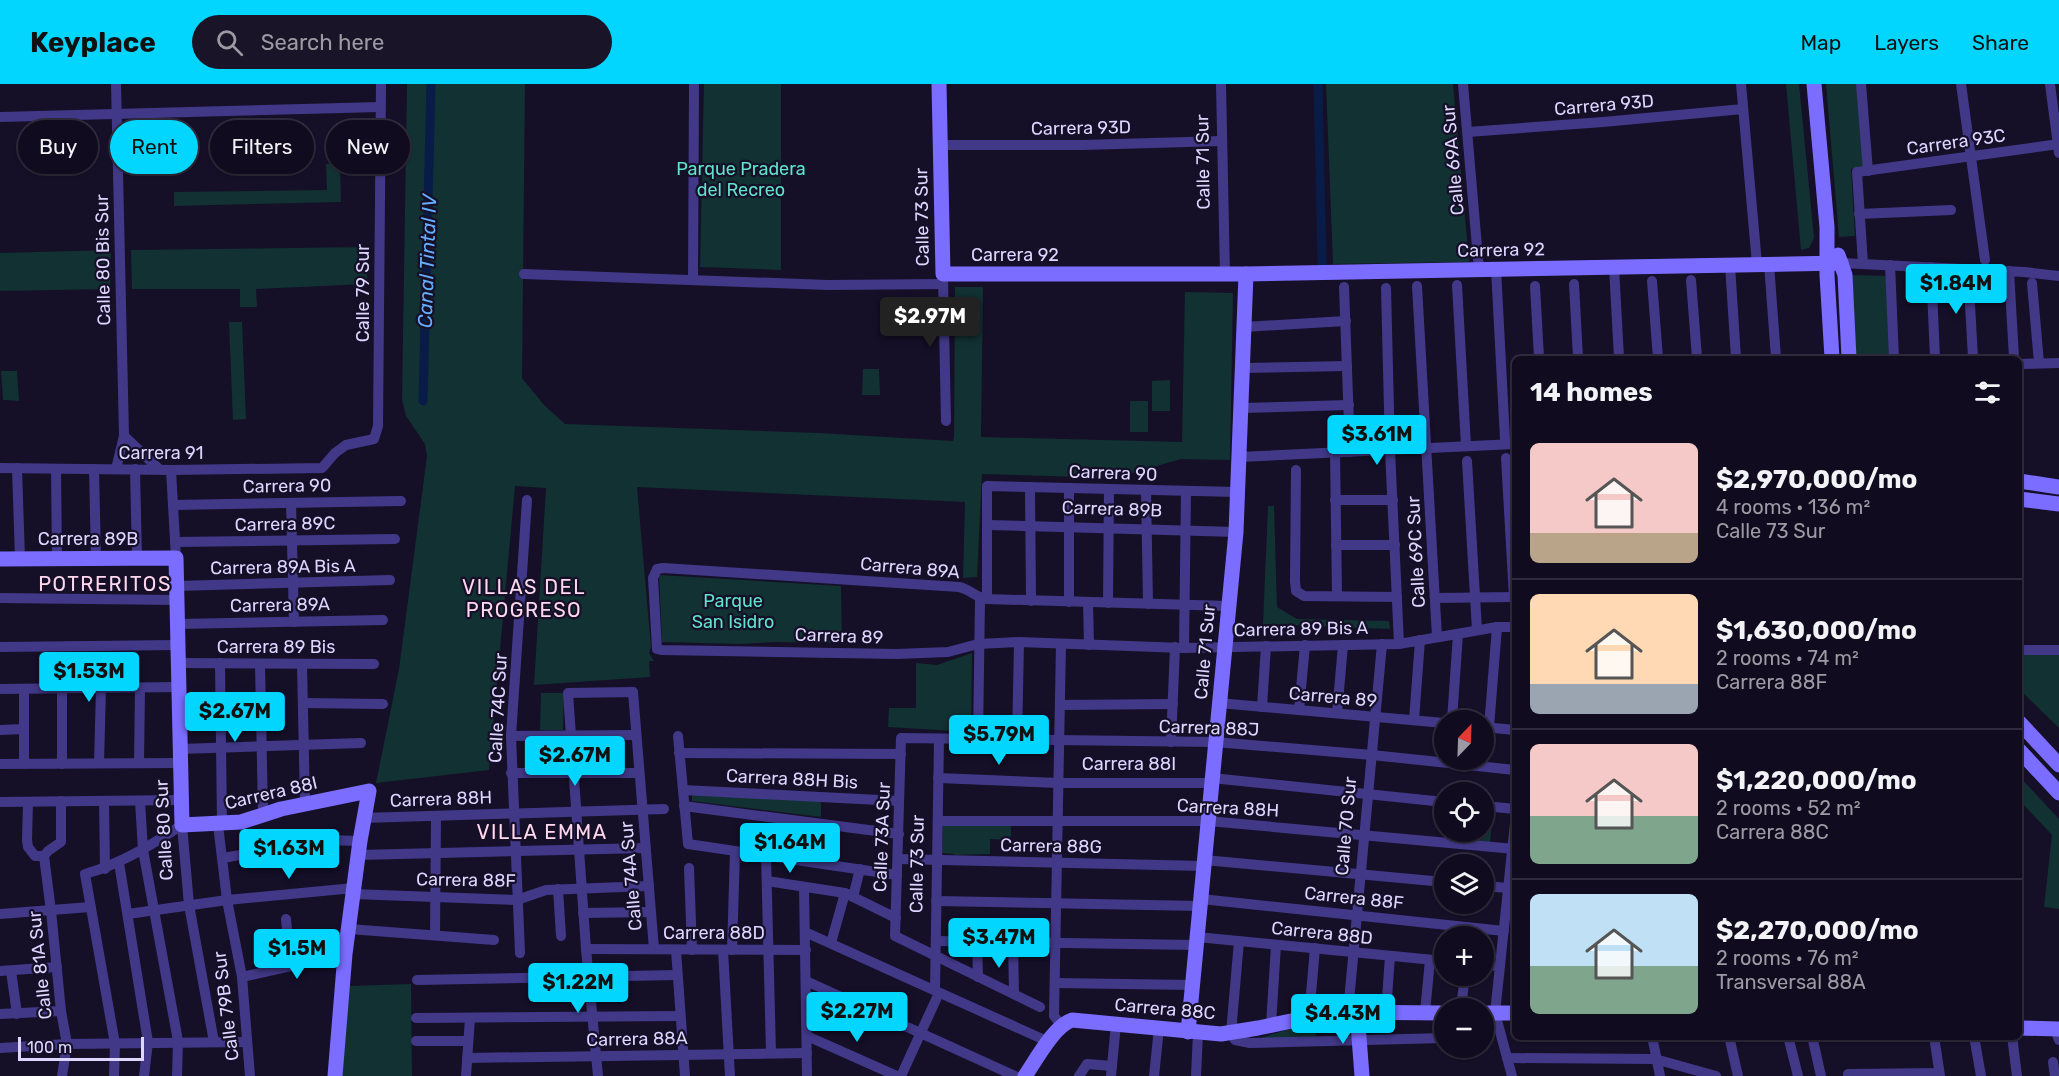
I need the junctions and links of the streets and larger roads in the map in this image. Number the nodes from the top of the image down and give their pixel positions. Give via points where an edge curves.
1 (116, 84) edge
2 (381, 84) edge
3 (694, 84) edge
4 (939, 84) edge
5 (1221, 84) edge
6 (1463, 84) edge
7 (1741, 84) edge
8 (1814, 84) edge
9 (1861, 84) edge
10 (1961, 84) edge
11 (2050, 84) edge
12 (380, 107) junction
13 (1743, 109) junction
14 (116, 114) junction
15 (0, 117) edge
16 (1468, 132) junction
17 (1222, 141) junction
18 (940, 146) junction
19 (2059, 147) edge
20 (1971, 156) junction
21 (1863, 172) junction
22 (1952, 210) dead end
23 (1860, 214) junction
24 (1985, 260) dead end
25 (1834, 263) junction
26 (1763, 264) junction
27 (1863, 264) junction
28 (1730, 265) junction
29 (1890, 265) junction
30 (1614, 267) junction
31 (1931, 267) junction
32 (1496, 269) junction
33 (1968, 269) junction
34 (1479, 270) junction
35 (2009, 271) junction
36 (524, 274) dead end
37 (1225, 274) junction
38 (1246, 274) junction
39 (2059, 276) edge
40 (943, 279) junction
41 (693, 280) junction
42 (1691, 280) dead end
43 (1652, 281) dead end
44 (2032, 283) dead end
45 (1574, 284) dead end
46 (1457, 285) dead end
47 (1417, 286) dead end
48 (1535, 286) dead end
49 (1344, 287) dead end
50 (1386, 288) dead end
51 (1346, 321) junction
52 (1244, 327) junction
53 (1539, 356) edge
54 (1578, 356) edge
55 (1619, 356) edge
56 (1658, 356) edge
57 (1697, 356) edge
58 (1736, 356) edge
59 (1776, 356) edge
60 (1832, 356) edge
61 (1849, 356) edge
62 (1894, 356) edge
63 (1935, 356) edge
64 (1972, 356) edge
65 (2014, 356) edge
66 (2038, 363) junction
67 (2059, 363) edge
68 (2022, 364) edge
69 (1347, 366) junction
70 (1242, 368) junction
71 (1349, 405) junction
72 (1241, 408) junction
73 (945, 421) dead end
74 (124, 436) junction
75 (1510, 441) edge
76 (1466, 446) junction
77 (1426, 448) junction
78 (1390, 450) junction
79 (1335, 452) junction
80 (1350, 452) junction
81 (1239, 457) junction
82 (1506, 458) dead end
83 (1467, 461) dead end
84 (0, 468) edge
85 (17, 468) junction
86 (322, 468) joint
87 (56, 469) junction
88 (94, 469) junction
89 (116, 469) junction
90 (135, 469) junction
91 (159, 469) junction
92 (171, 470) junction
93 (1296, 470) dead end
94 (2022, 481) edge
95 (1030, 487) junction
96 (2059, 487) edge
97 (1069, 488) junction
98 (1109, 489) junction
99 (1146, 490) junction
100 (1186, 491) junction
101 (1237, 492) junction
102 (2022, 499) edge
103 (527, 500) dead end
104 (1335, 500) junction
105 (1393, 500) junction
106 (401, 501) dead end
107 (291, 503) junction
108 (2059, 504) edge
109 (173, 505) junction
110 (987, 525) junction
111 (1030, 527) junction
112 (1069, 528) junction
113 (1109, 529) junction
114 (1147, 530) junction
115 (1185, 531) junction
116 (1236, 532) junction
117 (395, 539) dead end
118 (292, 541) junction
119 (1336, 544) junction
120 (1395, 545) junction
121 (176, 550) junction
122 (1512, 551) edge
123 (137, 558) junction
124 (0, 559) edge
125 (20, 559) junction
126 (57, 559) junction
127 (96, 559) junction
128 (390, 580) dead end
129 (293, 583) junction
130 (177, 593) junction
131 (1337, 596) junction
132 (1397, 597) junction
133 (1512, 597) edge
134 (0, 598) edge
135 (1435, 598) junction
136 (1475, 598) junction
137 (983, 599) junction
138 (1031, 601) junction
139 (1069, 602) junction
140 (1088, 602) junction
141 (1108, 603) junction
142 (1148, 604) junction
143 (1185, 605) junction
144 (1228, 606) junction
145 (383, 620) dead end
146 (294, 622) junction
147 (177, 624) junction
148 (1497, 627) junction
149 (1512, 627) edge
150 (1477, 630) junction
151 (1458, 634) junction
152 (1437, 637) junction
153 (1420, 640) junction
154 (1019, 642) junction
155 (978, 644) junction
156 (1061, 644) junction
157 (1382, 644) junction
158 (1399, 644) junction
159 (178, 645) junction
160 (1089, 645) junction
161 (1305, 645) junction
162 (1343, 645) junction
163 (1266, 646) junction
164 (0, 647) edge
165 (1225, 647) junction
166 (1180, 648) junction
167 (661, 650) joint
168 (2022, 650) edge
169 (2059, 650) edge
170 (178, 663) junction
171 (220, 663) junction
172 (260, 663) junction
173 (302, 664) junction
174 (374, 664) dead end
175 (179, 687) junction
176 (101, 688) junction
177 (140, 688) junction
178 (0, 689) edge
179 (62, 689) junction
180 (24, 690) junction
181 (303, 703) junction
182 (1219, 703) junction
183 (383, 704) dead end
184 (1173, 704) junction
185 (1060, 705) junction
186 (1262, 707) junction
187 (1299, 710) junction
188 (1453, 710) edge
189 (1488, 710) edge
190 (1337, 713) junction
191 (1375, 717) junction
192 (1414, 720) junction
193 (1434, 722) edge
194 (2022, 725) edge
195 (1494, 728) edge
196 (24, 729) junction
197 (0, 730) edge
198 (1512, 730) edge
199 (571, 735) junction
200 (636, 735) junction
201 (511, 736) junction
202 (678, 736) dead end
203 (901, 738) joint
204 (939, 739) junction
205 (978, 739) junction
206 (1017, 740) junction
207 (1059, 740) junction
208 (1171, 742) junction
209 (1215, 742) junction
210 (361, 743) dead end
211 (303, 745) junction
212 (261, 746) junction
213 (221, 747) junction
214 (679, 753) junction
215 (2022, 753) edge
216 (901, 754) junction
217 (1372, 755) junction
218 (180, 756) junction
219 (139, 763) junction
220 (0, 764) edge
221 (24, 764) junction
222 (62, 764) junction
223 (99, 764) junction
224 (2059, 765) edge
225 (1512, 770) edge
226 (511, 773) junction
227 (574, 773) junction
228 (639, 773) junction
229 (939, 778) junction
230 (1212, 781) junction
231 (1058, 783) junction
232 (683, 790) junction
233 (2059, 793) edge
234 (1368, 794) junction
235 (181, 800) junction
236 (61, 801) junction
237 (104, 801) junction
238 (140, 801) junction
239 (900, 801) junction
240 (1434, 801) edge
241 (0, 802) edge
242 (28, 802) junction
243 (305, 805) junction
244 (684, 806) junction
245 (1494, 807) edge
246 (664, 809) dead end
247 (1512, 809) edge
248 (642, 810) junction
249 (576, 812) junction
250 (513, 814) junction
251 (263, 815) junction
252 (436, 816) junction
253 (363, 818) junction
254 (938, 821) junction
255 (1208, 821) junction
256 (1058, 822) junction
257 (220, 824) junction
258 (182, 825) junction
259 (898, 834) junction
260 (1365, 834) junction
261 (359, 848) junction
262 (646, 848) junction
263 (1512, 849) edge
264 (143, 850) junction
265 (579, 850) junction
266 (735, 851) junction
267 (515, 852) junction
268 (435, 853) junction
269 (46, 854) junction
270 (766, 856) junction
271 (223, 858) junction
272 (898, 859) junction
273 (937, 860) junction
274 (118, 862) junction
275 (1512, 862) edge
276 (1057, 863) junction
277 (1204, 863) junction
278 (689, 868) dead end
279 (105, 869) junction
280 (860, 870) junction
281 (1361, 874) junction
282 (897, 875) junction
283 (767, 881) junction
284 (1434, 881) edge
285 (649, 886) junction
286 (804, 887) junction
287 (1494, 887) edge
288 (581, 888) junction
289 (1508, 888) junction
290 (558, 889) junction
291 (354, 891) junction
292 (849, 895) junction
293 (435, 897) junction
294 (227, 900) junction
295 (517, 900) junction
296 (936, 902) junction
297 (1200, 903) junction
298 (1056, 904) junction
299 (189, 905) junction
300 (90, 907) junction
301 (154, 910) junction
302 (51, 911) junction
303 (651, 912) junction
304 (583, 913) junction
305 (0, 914) edge
306 (128, 914) junction
307 (1357, 915) junction
308 (896, 918) junction
309 (286, 919) dead end
310 (349, 928) junction
311 (1504, 931) junction
312 (805, 932) junction
313 (435, 935) junction
314 (561, 936) dead end
315 (494, 939) dead end
316 (936, 941) junction
317 (1196, 941) junction
318 (1239, 941) junction
319 (977, 942) junction
320 (1013, 942) junction
321 (831, 943) junction
322 (1056, 943) junction
323 (1276, 945) junction
324 (1315, 948) junction
325 (586, 949) junction
326 (654, 950) junction
327 (676, 950) junction
328 (692, 950) junction
329 (728, 950) junction
330 (768, 950) junction
331 (806, 950) junction
332 (1354, 952) junction
333 (520, 953) dead end
334 (345, 954) junction
335 (935, 955) junction
336 (1390, 956) junction
337 (1430, 960) junction
338 (1434, 960) edge
339 (290, 966) junction
340 (1494, 966) edge
341 (1500, 966) junction
342 (57, 967) junction
343 (6, 971) edge
344 (677, 975) junction
345 (242, 977) junction
346 (588, 977) junction
347 (978, 977) junction
348 (417, 980) dead end
349 (806, 981) junction
350 (1055, 983) junction
351 (1192, 985) junction
352 (937, 992) junction
353 (1014, 994) junction
354 (1493, 998) edge
355 (1040, 1007) dead end
356 (61, 1011) junction
357 (1353, 1011) junction
358 (1386, 1012) junction
359 (1425, 1012) junction
360 (1434, 1012) edge
361 (1494, 1013) edge
362 (1512, 1013) edge
363 (0, 1014) edge
364 (17, 1014) junction
365 (681, 1016) junction
366 (592, 1017) junction
367 (1309, 1017) junction
368 (416, 1018) dead end
369 (470, 1018) junction
370 (1058, 1021) junction
371 (1116, 1024) junction
372 (1271, 1026) junction
373 (1494, 1026) edge
374 (1159, 1028) junction
375 (2022, 1028) edge
376 (1193, 1032) junction
377 (921, 1033) junction
378 (1231, 1033) junction
379 (2058, 1033) edge
380 (807, 1036) junction
381 (1434, 1038) edge
382 (1359, 1040) junction
383 (1653, 1040) edge
384 (1730, 1040) edge
385 (1789, 1040) edge
386 (1813, 1040) edge
387 (1935, 1040) edge
388 (1975, 1040) edge
389 (2013, 1040) edge
390 (178, 1041) junction
391 (416, 1041) dead end
392 (468, 1041) junction
393 (148, 1042) junction
394 (214, 1042) junction
395 (247, 1042) junction
396 (1049, 1042) junction
397 (67, 1044) junction
398 (116, 1044) junction
399 (0, 1048) edge
400 (771, 1053) junction
401 (807, 1053) junction
402 (729, 1054) junction
403 (683, 1055) junction
404 (596, 1056) junction
405 (467, 1058) junction
406 (1507, 1058) junction
407 (1655, 1059) junction
408 (2054, 1062) dead end
409 (1111, 1071) edge
410 (1032, 1073) edge
411 (1939, 1074) edge
412 (1848, 1075) edge
413 (62, 1076) edge
414 (114, 1076) edge
415 (144, 1076) edge
416 (177, 1076) edge
417 (250, 1076) edge
418 (335, 1076) edge
419 (466, 1076) edge
420 (598, 1076) edge
421 (685, 1076) edge
422 (730, 1076) edge
423 (807, 1076) edge
424 (897, 1076) edge
425 (901, 1076) edge
426 (1015, 1076) edge
427 (1079, 1076) edge
428 (1154, 1076) edge
429 (1196, 1076) edge
430 (1362, 1076) edge
431 (1512, 1076) edge
432 (1660, 1076) edge
433 (1716, 1076) edge
434 (1738, 1076) edge
435 (1798, 1076) edge
436 (1821, 1076) edge
437 (1981, 1076) edge
438 (2018, 1076) edge
439 (2055, 1076) edge

1 - 14 street, Calle 80 Bis Sur
2 - 12 street, Calle 79 Sur
3 - 41 street
4 - 18 street, Calle 73 Sur
5 - 17 street, Calle 71 Sur
6 - 16 street, Calle 69A Sur
7 - 13 street
8 - 25 street
9 - 21 street
10 - 20 street
11 - 19 street
12 - 14 street
12 - 86 street, Calle 79 Sur via 378,426 374,439 346,445
13 - 16 street, Carrera 93D
13 - 26 street
14 - 15 street
14 - 74 street, Calle 80 Bis Sur
16 - 34 street, Calle 69A Sur
17 - 18 street, Carrera 93D
17 - 37 street, Calle 71 Sur
18 - 40 street, Calle 73 Sur
19 - 20 street, Carrera 93C
20 - 21 street, Carrera 93C
20 - 24 street
21 - 23 street
22 - 23 street
23 - 27 street
25 - 26 street, Carrera 92
25 - 27 street, Carrera 92
25 - 60 street
25 - 61 street via 1845,275
26 - 28 street, Carrera 92
26 - 59 street
27 - 29 street, Carrera 92
28 - 30 street, Carrera 92
28 - 58 street
29 - 31 street, Carrera 92
29 - 62 street
30 - 32 street, Carrera 92
30 - 55 street
31 - 33 street, Carrera 92
31 - 63 street
32 - 34 street, Carrera 92
32 - 75 street
33 - 35 street, Carrera 92
33 - 64 street
34 - 38 street, Carrera 92
35 - 39 street, Carrera 92
35 - 65 street
36 - 41 street, Carrera 92
37 - 38 street, Carrera 92
37 - 40 street, Carrera 92
38 - 52 street, Calle 71 Sur
40 - 41 street, Carrera 92 via 828,285
40 - 73 street, Calle 73 Sur
42 - 57 street
43 - 56 street
44 - 66 street
45 - 54 street
46 - 76 street
47 - 77 street, Calle 69C Sur
48 - 53 street
49 - 51 street
50 - 78 street
51 - 52 street
51 - 69 street
52 - 70 street, Calle 71 Sur
66 - 67 street
66 - 68 street
69 - 70 street
69 - 71 street
70 - 72 street, Calle 71 Sur
71 - 72 street
71 - 80 street
72 - 81 street, Calle 71 Sur
74 - 89 street, Calle 80 Bis Sur
74 - 91 street
75 - 76 street
76 - 77 street
77 - 78 street
77 - 135 street, Calle 69C Sur
78 - 80 street
78 - 105 street
79 - 80 street
79 - 81 street
79 - 104 street
81 - 101 street, Calle 71 Sur
82 - 122 street
83 - 136 street
84 - 85 street, Carrera 91
85 - 87 street, Carrera 91
85 - 125 street
86 - 92 street, Carrera 91
87 - 88 street, Carrera 91
87 - 126 street
88 - 89 street, Carrera 91
88 - 127 street
89 - 90 street, Carrera 91
90 - 91 street, Carrera 91
90 - 123 street
91 - 92 street, Carrera 91
92 - 109 street, Calle 80 Sur
93 - 131 street via 1296,591 1304,596
94 - 96 street
95 - 97 street, Carrera 90
95 - 110 street, Carrera 90 via 987,486
95 - 111 street
97 - 98 street, Carrera 90
97 - 112 street
98 - 99 street, Carrera 90
98 - 113 street
99 - 100 street, Carrera 90
99 - 114 street
100 - 101 street, Carrera 90
100 - 115 street
101 - 116 street, Calle 71 Sur
102 - 108 street
103 - 201 street, Calle 74C Sur
104 - 105 street
104 - 119 street
105 - 120 street
106 - 107 street, Carrera 90
107 - 109 street, Carrera 90
107 - 118 street
109 - 121 street, Calle 80 Sur
110 - 111 street, Carrera 89B
110 - 137 street
111 - 112 street, Carrera 89B
111 - 138 street
112 - 113 street, Carrera 89B
112 - 139 street
113 - 114 street, Carrera 89B
113 - 141 street
114 - 115 street, Carrera 89B
114 - 142 street
115 - 116 street, Carrera 89B
115 - 143 street
116 - 144 street, Calle 71 Sur
117 - 118 street, Carrera 89C
118 - 121 street, Carrera 89C
118 - 129 street
119 - 120 street
119 - 131 street
120 - 132 street
121 - 123 street, Carrera 89B
121 - 130 street, Calle 80 Sur
123 - 127 street, Carrera 89B
124 - 125 street, Carrera 89B
125 - 126 street, Carrera 89B
126 - 127 street, Carrera 89B
128 - 129 street, Carrera 89A Bis A
129 - 130 street, Carrera 89A Bis A
129 - 146 street
130 - 134 street, Carrera 89A Bis A
130 - 147 street, Calle 80 Sur
131 - 132 street
132 - 158 street
133 - 136 street
135 - 136 street
135 - 152 street, Calle 69C Sur
136 - 150 street
137 - 138 street, Carrera 89A
137 - 155 street
137 - 167 street, Carrera 89A via 959,587 657,569 653,578 657,649
138 - 139 street, Carrera 89A
139 - 140 street, Carrera 89A
140 - 141 street, Carrera 89A
140 - 160 street
141 - 142 street, Carrera 89A
142 - 143 street, Carrera 89A
143 - 144 street, Carrera 89A
143 - 166 street
144 - 165 street, Calle 71 Sur
145 - 146 street, Carrera 89A
146 - 147 street, Carrera 89A
147 - 159 street, Calle 80 Sur
148 - 149 street, Carrera 89 Bis A
148 - 150 street, Carrera 89 Bis A
148 - 189 street
150 - 151 street, Carrera 89 Bis A
151 - 152 street, Carrera 89 Bis A
151 - 188 street
152 - 153 street, Carrera 89 Bis A
153 - 158 street, Carrera 89 Bis A
153 - 192 street
154 - 155 street, Carrera 89 Bis A
154 - 156 street, Carrera 89 Bis A
154 - 206 street
155 - 167 street, Carrera 89 via 948,652 897,654
155 - 205 street
156 - 160 street, Carrera 89 Bis A
156 - 185 street
157 - 158 street, Carrera 89 Bis A
157 - 162 street, Carrera 89 Bis A
157 - 191 street, Calle 70 Sur
159 - 164 street
159 - 170 street, Calle 80 Sur
160 - 166 street, Carrera 89 Bis A
161 - 162 street, Carrera 89 Bis A
161 - 163 street, Carrera 89 Bis A
161 - 187 street
162 - 190 street
163 - 165 street, Carrera 89 Bis A
163 - 186 street
165 - 166 street, Carrera 89 Bis A
165 - 182 street, Calle 71 Sur
166 - 184 street
168 - 169 street
170 - 171 street, Carrera 89 Bis
170 - 175 street, Calle 80 Sur
171 - 172 street, Carrera 89 Bis
171 - 213 street, Calle 79B Sur
172 - 173 street, Carrera 89 Bis
172 - 212 street
173 - 174 street, Carrera 89 Bis
173 - 181 street
175 - 177 street
175 - 218 street, Calle 80 Sur
176 - 177 street
176 - 179 street
176 - 223 street
177 - 219 street
178 - 180 street
179 - 180 street
179 - 222 street
180 - 196 street
181 - 183 street
181 - 211 street
182 - 186 street, Carrera 89
182 - 209 street, Calle 71 Sur
184 - 185 street
184 - 208 street
185 - 207 street
186 - 187 street, Carrera 89
187 - 190 street, Carrera 89
190 - 191 street, Carrera 89
191 - 192 street, Carrera 89
191 - 217 street, Calle 70 Sur
192 - 193 street, Carrera 89
194 - 224 street
195 - 198 street
196 - 197 street
196 - 221 street
199 - 200 street
199 - 200 street, Calle 74A Sur via 568,693 633,692
199 - 201 street
199 - 227 street
200 - 228 street, Calle 74A Sur
201 - 226 street, Calle 74C Sur
202 - 214 street
203 - 204 street, Carrera 88J
203 - 216 street, Calle 73A Sur
204 - 205 street, Carrera 88J
204 - 229 street, Calle 73 Sur
205 - 206 street, Carrera 88J
206 - 207 street, Carrera 88J
207 - 208 street, Carrera 88J
207 - 231 street
208 - 209 street, Carrera 88J
209 - 217 street, Carrera 88J
209 - 230 street, Calle 71 Sur
210 - 211 street
211 - 212 street
211 - 243 street
212 - 213 street
212 - 251 street
213 - 218 street
213 - 257 street, Calle 79B Sur
214 - 216 street
214 - 232 street
215 - 233 street
216 - 239 street, Calle 73A Sur
217 - 225 street, Carrera 88J
217 - 234 street, Calle 70 Sur
218 - 219 street
218 - 235 street, Calle 80 Sur
219 - 223 street
220 - 221 street
221 - 222 street
222 - 223 street
226 - 227 street
226 - 250 street, Calle 74C Sur
227 - 228 street
227 - 249 street
228 - 248 street, Calle 74A Sur
229 - 231 street, Carrera 88I
229 - 254 street, Calle 73 Sur
230 - 231 street, Carrera 88I
230 - 234 street, Carrera 88I
230 - 255 street, Calle 71 Sur
231 - 256 street
232 - 239 street, Carrera 88H Bis
232 - 244 street
234 - 240 street, Carrera 88I
234 - 260 street, Calle 70 Sur
235 - 238 street
235 - 258 street, Calle 80 Sur
236 - 237 street
236 - 242 street
236 - 269 street via 62,839
237 - 238 street
237 - 279 street
238 - 264 street
239 - 259 street, Calle 73A Sur
241 - 242 street
242 - 269 street via 27,840 32,854
243 - 251 street, Carrera 88I
243 - 253 street, Carrera 88I via 369,791
244 - 259 street
244 - 266 street via 688,844
245 - 247 street
246 - 248 street, Carrera 88H
248 - 249 street, Carrera 88H
248 - 262 street, Calle 74A Sur
249 - 250 street, Carrera 88H
249 - 265 street
250 - 252 street, Carrera 88H
250 - 267 street, Calle 74C Sur
251 - 257 street, Carrera 88I
252 - 253 street, Carrera 88H
252 - 268 street
253 - 261 street
254 - 256 street, Carrera 88H
254 - 273 street, Calle 73 Sur
255 - 256 street, Carrera 88H
255 - 260 street, Carrera 88H
255 - 277 street, Calle 71 Sur
256 - 276 street
257 - 258 street, Carrera 88I
257 - 271 street, Calle 79B Sur
258 - 264 street
258 - 299 street, Calle 80 Sur
259 - 272 street, Calle 73A Sur
260 - 263 street, Carrera 88H
260 - 281 street, Calle 70 Sur
261 - 268 street
261 - 271 street via 316,842
261 - 291 street
262 - 265 street
262 - 285 street, Calle 74A Sur
264 - 274 street
264 - 301 street
265 - 267 street
265 - 288 street
266 - 270 street
266 - 329 street
267 - 268 street
267 - 295 street, Calle 74C Sur
268 - 293 street
269 - 302 street, Calle 81A Sur
270 - 280 street
270 - 283 street
271 - 294 street, Calle 79B Sur
272 - 273 street, Carrera 88G
272 - 282 street, Calle 73A Sur
273 - 276 street, Carrera 88G
273 - 296 street, Calle 73 Sur
274 - 279 street
274 - 306 street
275 - 289 street
276 - 277 street, Carrera 88G
276 - 298 street
277 - 281 street, Carrera 88G
277 - 297 street, Calle 71 Sur
278 - 328 street
279 - 300 street via 85,874
280 - 282 street
280 - 292 street
281 - 284 street, Carrera 88G
281 - 307 street, Calle 70 Sur
282 - 308 street, Calle 73A Sur
283 - 286 street
283 - 330 street
285 - 288 street, Carrera 88F
285 - 303 street, Calle 74A Sur
286 - 292 street
286 - 312 street
287 - 289 street
288 - 290 street, Carrera 88F
288 - 304 street
289 - 311 street
290 - 295 street, Carrera 88F
290 - 314 street
291 - 293 street, Carrera 88F
291 - 294 street, Carrera 88F
291 - 310 street
292 - 308 street
292 - 321 street
293 - 295 street, Carrera 88F
293 - 313 street
294 - 299 street, Carrera 88F
294 - 345 street, Calle 79B Sur
295 - 333 street, Calle 74C Sur
296 - 298 street, Carrera 88F
296 - 316 street, Calle 73 Sur
297 - 298 street, Carrera 88F
297 - 307 street, Carrera 88F
297 - 317 street, Calle 71 Sur
298 - 322 street
299 - 301 street, Carrera 88F
299 - 394 street, Calle 80 Sur
300 - 302 street
300 - 398 street
301 - 306 street, Carrera 88F
301 - 390 street
302 - 305 street
302 - 342 street, Calle 81A Sur
303 - 304 street
303 - 326 street, Calle 74A Sur
304 - 325 street
306 - 393 street
307 - 311 street, Carrera 88F
307 - 332 street, Calle 70 Sur
308 - 335 street, Calle 73A Sur via 895,936
309 - 339 street
310 - 313 street
310 - 334 street
311 - 341 street
312 - 321 street
312 - 331 street
313 - 315 street
316 - 319 street, Carrera 88D
316 - 335 street, Calle 73 Sur
317 - 318 street, Carrera 88D
317 - 322 street, Carrera 88D
317 - 351 street, Calle 71 Sur
318 - 323 street, Carrera 88D
318 - 378 street
319 - 320 street, Carrera 88D
319 - 347 street
320 - 322 street, Carrera 88D
320 - 353 street
321 - 352 street
322 - 350 street
323 - 324 street, Carrera 88D
323 - 372 street
324 - 332 street, Carrera 88D
324 - 367 street
325 - 326 street, Carrera 88D
325 - 346 street
326 - 327 street, Carrera 88D
327 - 328 street, Carrera 88D
327 - 344 street
328 - 329 street, Carrera 88D
329 - 330 street, Carrera 88D
329 - 402 street
330 - 331 street, Carrera 88D
330 - 400 street
331 - 349 street
332 - 336 street, Carrera 88D
332 - 357 street, Calle 70 Sur
334 - 339 street
334 - 418 street
335 - 347 street
335 - 352 street, Calle 73 Sur
336 - 337 street, Carrera 88D
336 - 358 street
337 - 338 street, Carrera 88D
337 - 359 street
339 - 345 street
340 - 341 street
341 - 354 street
342 - 343 street
342 - 356 street, Calle 81A Sur
343 - 364 street
344 - 346 street
344 - 365 street
345 - 395 street, Calle 79B Sur
346 - 348 street
346 - 366 street
347 - 353 street
349 - 377 street
349 - 380 street
350 - 351 street
350 - 370 street
351 - 376 street, Calle 71 Sur
352 - 377 street, Calle 73 Sur
352 - 396 street
353 - 355 street
356 - 364 street
356 - 397 street, Calle 81A Sur
357 - 358 street, Carrera 88C
357 - 367 street, Carrera 88C
357 - 382 street, Calle 70 Sur
358 - 359 street, Carrera 88C
359 - 360 street, Carrera 88C
361 - 362 street
363 - 364 street
365 - 366 street
365 - 403 street
366 - 369 street
366 - 404 street
367 - 372 street, Carrera 88C
368 - 369 street
369 - 392 street
370 - 371 street, Carrera 88C
370 - 396 street
371 - 374 street, Carrera 88C
371 - 409 street
372 - 378 street, Carrera 88C
373 - 406 street
374 - 376 street, Carrera 88C
374 - 428 street
375 - 379 street
376 - 378 street, Carrera 88C
376 - 429 street, Calle 71 Sur
377 - 425 street, Calle 73 Sur
377 - 426 street
378 - 382 street via 1235,1040 1250,1043
380 - 401 street
380 - 424 street
381 - 382 street
382 - 430 street, Calle 70 Sur
383 - 407 street
384 - 434 street
385 - 435 street
386 - 436 street
387 - 411 street
388 - 437 street
389 - 438 street
390 - 393 street
390 - 394 street
390 - 416 street
391 - 392 street
392 - 405 street
393 - 398 street
393 - 415 street
394 - 395 street
395 - 417 street, Calle 79B Sur
396 - 410 street
397 - 398 street
397 - 399 street
397 - 413 street, Calle 81A Sur
398 - 414 street
400 - 401 street, Carrera 88A
400 - 402 street, Carrera 88A
401 - 423 street
402 - 403 street, Carrera 88A
402 - 422 street
403 - 404 street, Carrera 88A
403 - 421 street
404 - 405 street, Carrera 88A
404 - 420 street
405 - 419 street
406 - 407 street
406 - 431 street
407 - 432 street
407 - 433 street
408 - 439 street
409 - 427 street via 1087,1064
411 - 412 street

